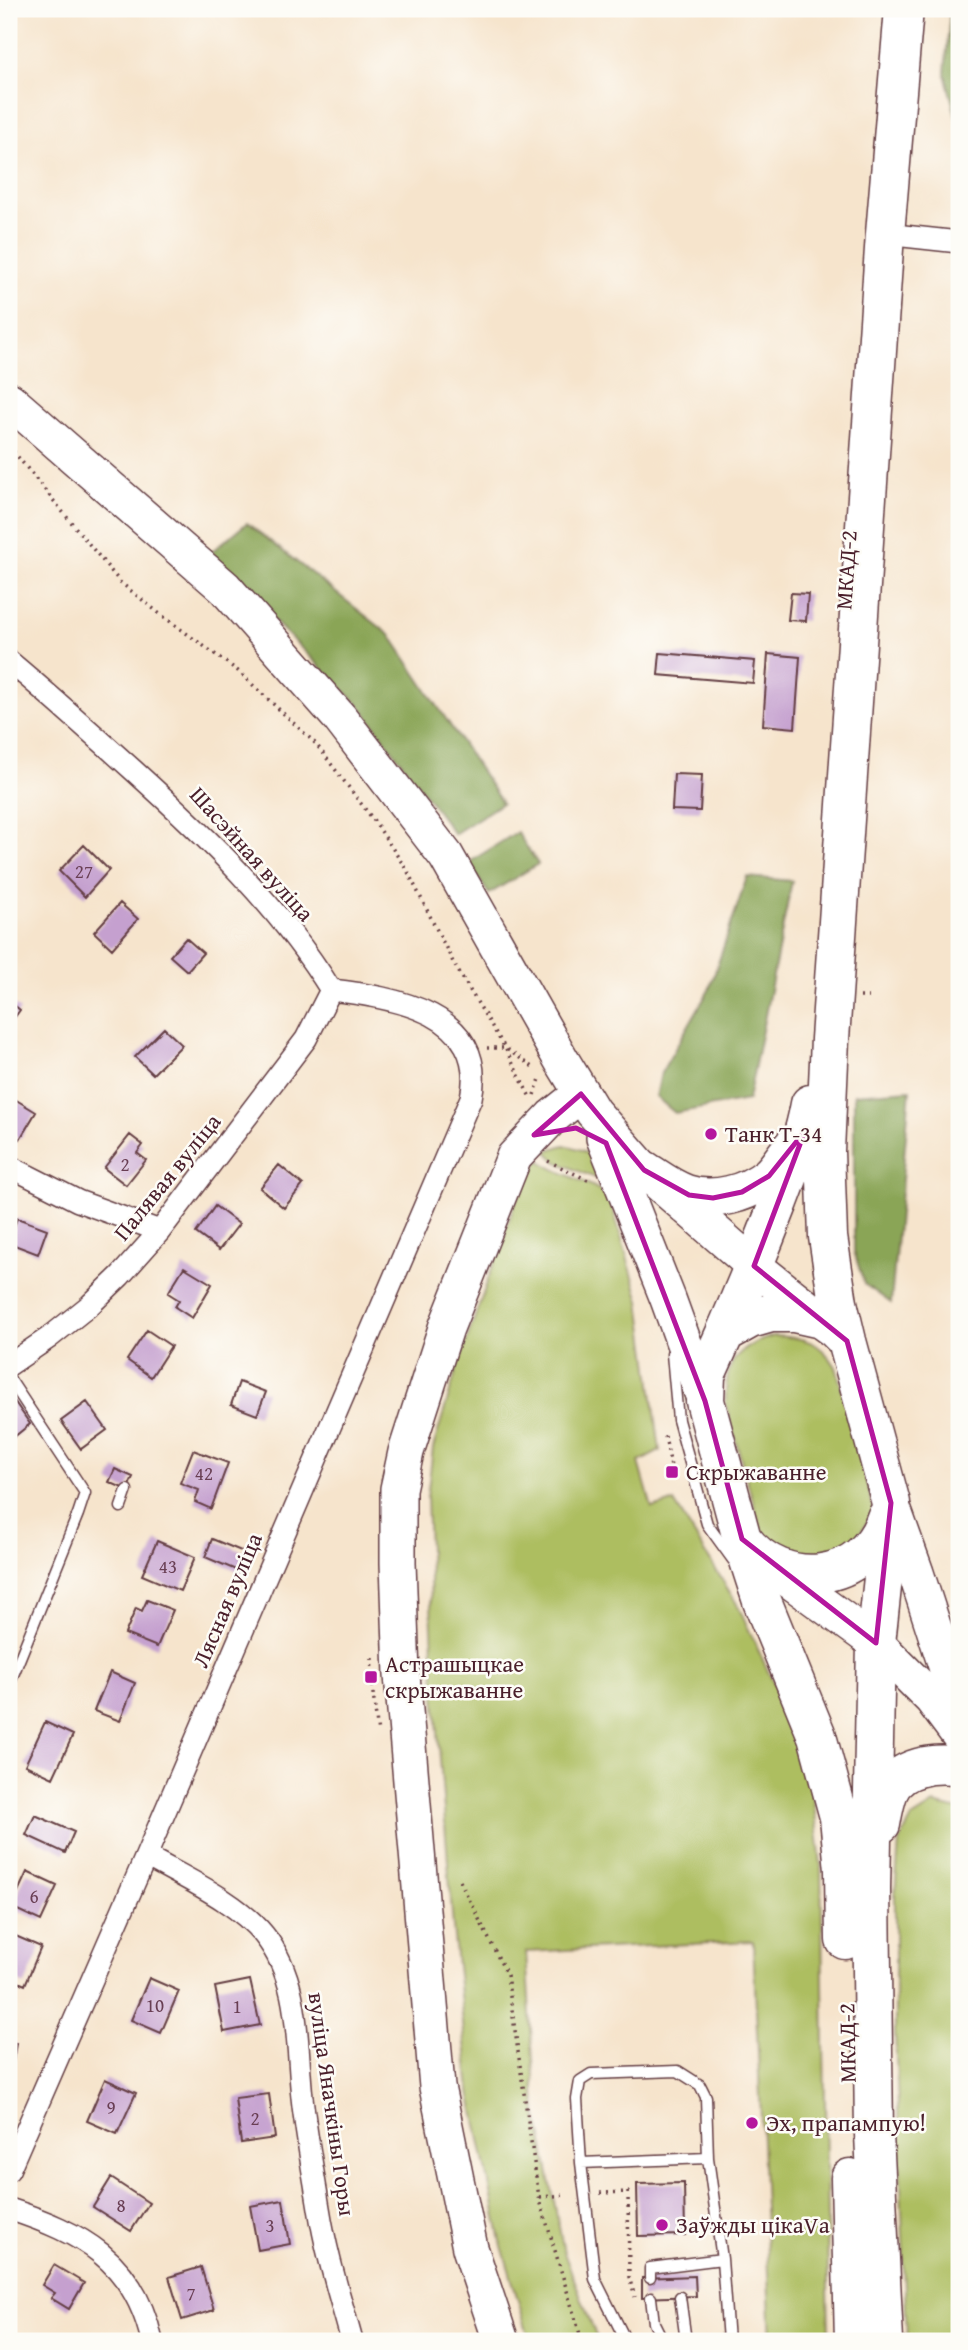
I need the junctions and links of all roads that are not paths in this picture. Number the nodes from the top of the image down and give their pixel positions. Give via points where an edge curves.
1 (885, 9) edge
2 (904, 9) edge
3 (885, 234) junction
4 (959, 242) edge
5 (9, 400) edge
6 (9, 661) edge
7 (331, 990) junction
8 (594, 1116) junction
9 (531, 1125) junction
10 (805, 1131) junction
11 (9, 1166) edge
12 (643, 1170) junction
13 (160, 1231) junction
14 (754, 1266) junction
15 (668, 1299) junction
16 (834, 1330) junction
17 (724, 1333) junction
18 (9, 1365) edge
19 (9, 1378) edge
20 (705, 1401) junction
21 (127, 1490) dead end
22 (891, 1503) junction
23 (121, 1507) dead end
24 (753, 1550) junction
25 (762, 1601) junction
26 (876, 1643) junction
27 (9, 1685) edge
28 (959, 1706) edge
29 (959, 1735) edge
30 (959, 1766) edge
31 (146, 1856) junction
32 (857, 1880) junction
33 (708, 2158) junction
34 (582, 2163) junction
35 (9, 2170) edge
36 (9, 2209) edge
37 (722, 2259) junction
38 (680, 2264) junction
39 (678, 2277) dead end
40 (650, 2278) dead end
41 (680, 2297) dead end
42 (651, 2298) dead end
43 (152, 2341) edge
44 (352, 2341) edge
45 (501, 2341) edge
46 (626, 2341) edge
47 (663, 2341) edge
48 (686, 2341) edge
49 (728, 2341) edge
50 (854, 2341) edge
51 (884, 2341) edge

1 - 10 highway, МКАД-2
2 - 3 highway
3 - 4 street
3 - 16 highway via 830,1039 825,1151 828,1237 838,1303
5 - 8 main road via 225,588 339,717 446,856
6 - 7 street, Шасэйная вуліца via 199,830 263,898
7 - 13 street, Палявая вуліца via 306,1039
7 - 31 street, Лясная вуліца via 396,1000 442,1021 467,1047 474,1072 471,1098
8 - 9 main road via 552,1116
8 - 9 main road via 591,1132
8 - 12 main road
8 - 15 main road
9 - 45 main road via 446,1328 406,1452 397,1523 402,1675 438,2087 470,2248
10 - 12 highway via 769,1176 742,1192 713,1198 689,1195
10 - 14 highway, МКАД-2
11 - 13 street via 78,1201
12 - 14 main road
13 - 18 street, Палявая вуліца via 90,1305
14 - 16 main road
14 - 17 highway, МКАД-2
15 - 20 main road
15 - 25 lane via 678,1420 707,1524
16 - 17 highway via 794,1313 771,1313
16 - 22 highway
17 - 20 highway, МКАД-2 via 706,1375
19 - 27 lane via 85,1493
20 - 24 highway
21 - 23 lane
22 - 24 highway via 881,1534 858,1559 828,1573 795,1574
22 - 26 highway
22 - 28 main road
24 - 25 highway
24 - 26 main road
25 - 32 highway via 817,1736
26 - 29 main road via 932,1699
26 - 32 highway
30 - 32 highway via 928,1765 903,1774 890,1788
31 - 35 street, Лясная вуліца
31 - 44 street, вуліца Яначкіны Горы via 251,1921 276,1951 286,1972 318,2206
32 - 50 highway, МКАД-2
32 - 51 highway
33 - 34 lane
33 - 34 lane via 706,2097 700,2085 678,2071 591,2074 580,2081 577,2099
33 - 37 lane
34 - 46 lane via 595,2279
36 - 43 street via 69,2232 102,2252 137,2296
37 - 38 lane
37 - 49 lane
38 - 39 lane
38 - 40 lane via 650,2268
41 - 48 lane
42 - 47 lane via 654,2323

